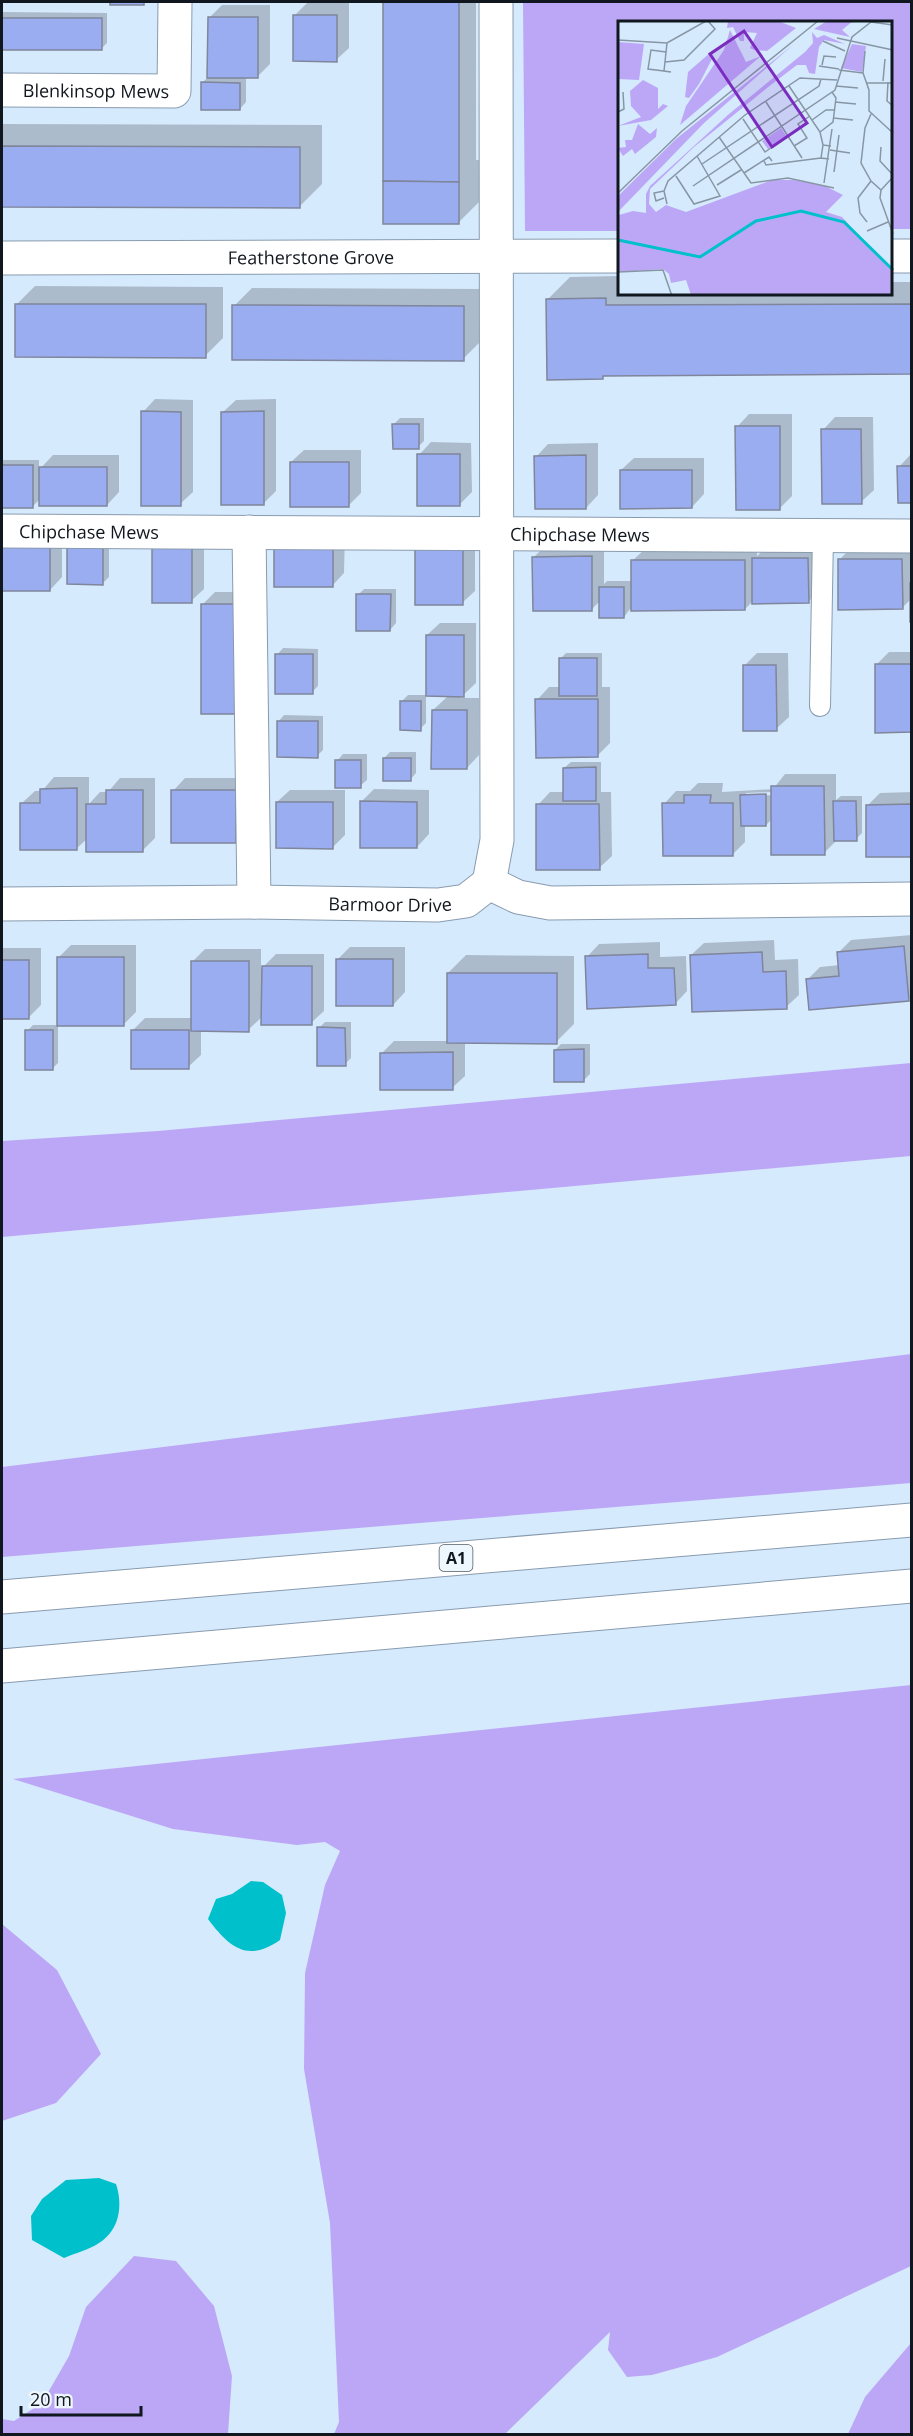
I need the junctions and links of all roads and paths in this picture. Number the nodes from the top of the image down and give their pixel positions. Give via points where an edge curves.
1 (175, 2) edge
2 (496, 2) edge
3 (2, 90) edge
4 (618, 256) edge
5 (892, 256) edge
6 (912, 256) edge
7 (496, 257) junction
8 (2, 258) edge
9 (2, 531) edge
10 (249, 532) junction
11 (496, 533) junction
12 (823, 536) junction
13 (912, 536) edge
14 (820, 706) dead end
15 (489, 883) junction
16 (912, 899) edge
17 (254, 902) junction
18 (2, 904) edge
19 (912, 1520) edge
20 (912, 1586) edge
21 (2, 1597) edge
22 (2, 1666) edge

1 - 3 main road, Blenkinsop Mews via 174,90
2 - 7 main road
4 - 7 main road, Featherstone Grove
5 - 6 main road
7 - 8 main road, Featherstone Grove
7 - 11 main road
9 - 10 main road, Chipchase Mews
10 - 11 main road, Chipchase Mews
10 - 17 main road
11 - 12 main road, Chipchase Mews
11 - 15 main road via 497,840
12 - 13 main road, Chipchase Mews
12 - 14 lane
15 - 16 main road via 518,897 550,903
15 - 17 main road, Barmoor Drive via 466,901 438,905
17 - 18 main road, Barmoor Drive
19 - 21 main road, A1
20 - 22 main road

